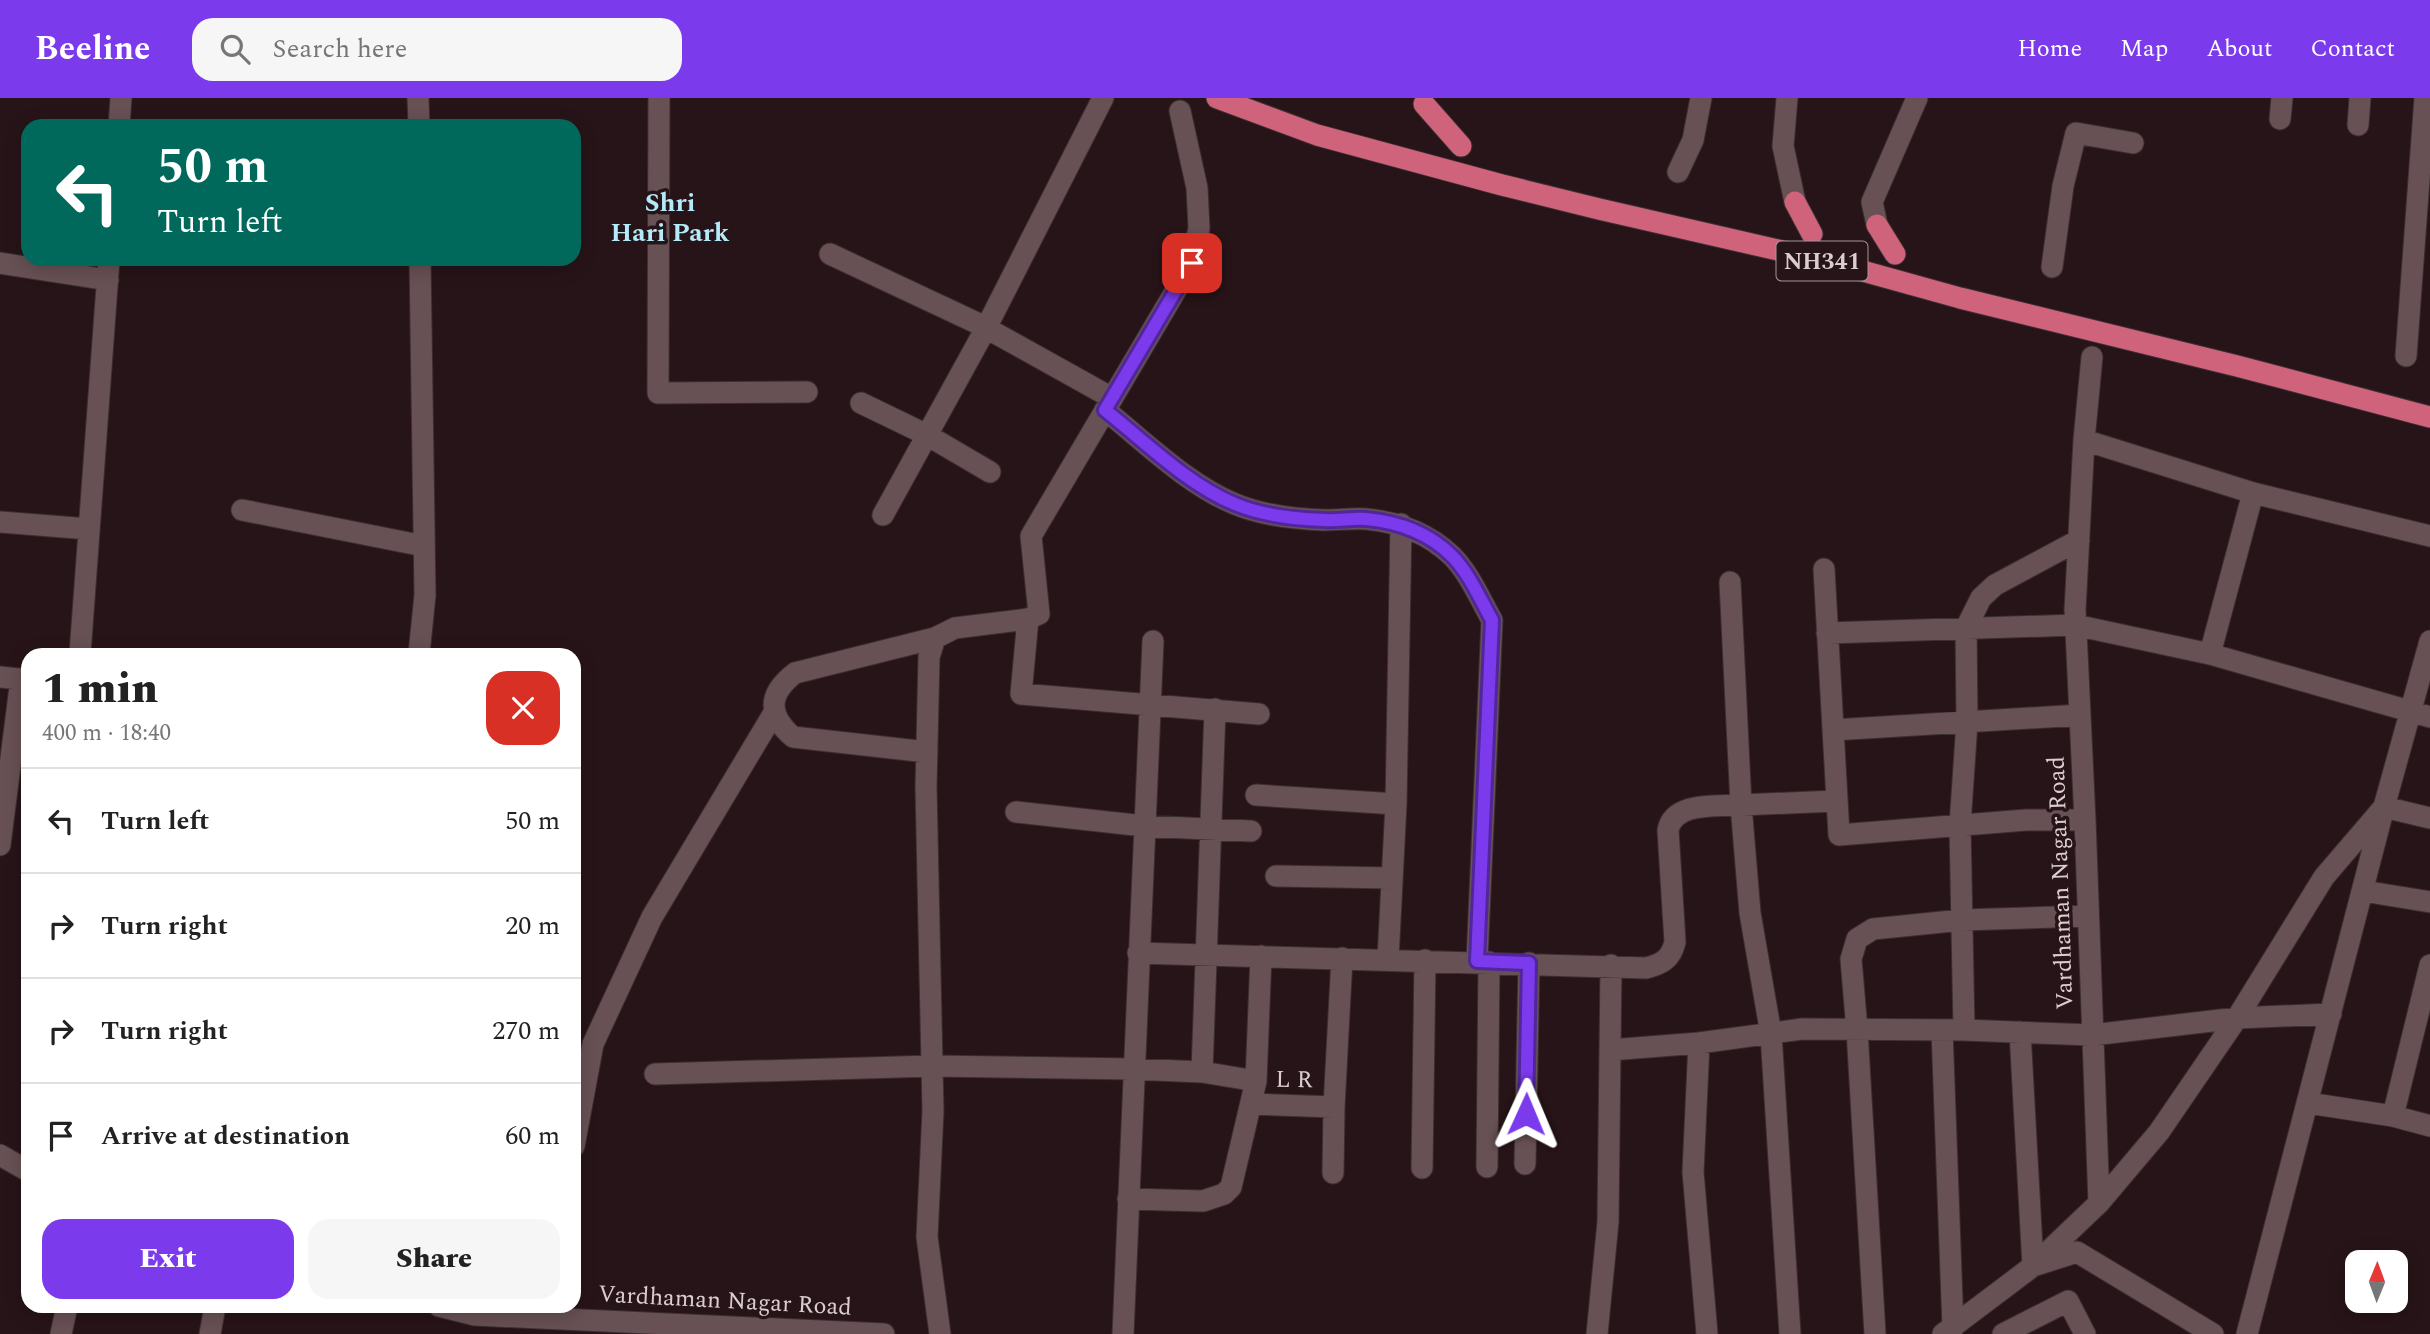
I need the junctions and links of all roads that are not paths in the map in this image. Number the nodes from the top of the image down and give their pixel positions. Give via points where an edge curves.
1 (121, 98) edge
2 (418, 98) edge
3 (659, 98) edge
4 (1102, 98) edge
5 (1217, 98) edge
6 (1701, 98) edge
7 (1787, 98) edge
8 (1917, 98) edge
9 (2360, 98) edge
10 (2425, 98) edge
11 (1425, 101) edge
12 (1180, 111) dead end
13 (120, 119) edge
14 (419, 119) edge
15 (2358, 125) dead end
16 (2133, 143) dead end
17 (1461, 146) dead end
18 (1678, 172) dead end
19 (1795, 202) joint
20 (1877, 225) joint
21 (1812, 234) dead end
22 (830, 254) dead end
23 (1895, 254) dead end
24 (0, 263) edge
25 (21, 264) edge
26 (54, 266) edge
27 (420, 266) edge
28 (2053, 267) dead end
29 (108, 269) edge
30 (986, 328) junction
31 (2406, 356) dead end
32 (2092, 357) dead end
33 (807, 392) dead end
34 (861, 403) dead end
35 (1109, 404) junction
36 (2430, 417) edge
37 (927, 435) junction
38 (2084, 440) junction
39 (990, 472) dead end
40 (2253, 493) junction
41 (242, 510) dead end
42 (883, 515) dead end
43 (0, 522) edge
44 (1401, 524) junction
45 (89, 529) junction
46 (2430, 537) edge
47 (2078, 540) junction
48 (424, 545) junction
49 (1824, 569) dead end
50 (1730, 582) dead end
51 (1028, 619) junction
52 (2076, 625) junction
53 (1966, 628) junction
54 (1827, 633) junction
55 (935, 638) junction
56 (1153, 641) dead end
57 (2430, 641) edge
58 (80, 648) edge
59 (420, 648) edge
60 (2210, 654) junction
61 (16, 679) edge
62 (1150, 706) junction
63 (1215, 709) junction
64 (775, 712) junction
65 (1259, 713) dead end
66 (2080, 715) junction
67 (2421, 715) edge
68 (1966, 722) junction
69 (1833, 730) junction
70 (926, 752) junction
71 (1256, 795) dead end
72 (1836, 801) junction
73 (1396, 804) junction
74 (1741, 805) junction
75 (2384, 807) junction
76 (1016, 812) dead end
77 (2430, 818) edge
78 (2085, 820) junction
79 (1960, 825) junction
80 (1144, 826) junction
81 (1211, 828) junction
82 (1251, 831) dead end
83 (0, 845) edge
84 (1276, 876) dead end
85 (1392, 878) junction
86 (2363, 891) junction
87 (2430, 902) edge
88 (2088, 916) junction
89 (1962, 920) junction
90 (1138, 953) junction
91 (1206, 954) junction
92 (1261, 956) junction
93 (1342, 958) junction
94 (1388, 959) junction
95 (1425, 960) junction
96 (1483, 962) junction
97 (1529, 963) junction
98 (1611, 965) junction
99 (2430, 965) edge
100 (2331, 1014) junction
101 (2237, 1018) junction
102 (1857, 1030) junction
103 (1941, 1030) junction
104 (1964, 1030) junction
105 (2020, 1032) junction
106 (1771, 1034) junction
107 (2092, 1035) junction
108 (1699, 1042) junction
109 (1610, 1050) junction
110 (932, 1066) junction
111 (1133, 1069) junction
112 (1202, 1072) junction
113 (655, 1074) dead end
114 (1256, 1081) junction
115 (2308, 1103) junction
116 (1252, 1104) junction
117 (1334, 1107) junction
118 (581, 1108) edge
119 (2393, 1116) junction
120 (2430, 1126) edge
121 (0, 1155) edge
122 (1525, 1164) dead end
123 (21, 1167) edge
124 (1487, 1167) dead end
125 (1422, 1168) dead end
126 (1333, 1173) dead end
127 (1128, 1199) junction
128 (2099, 1203) junction
129 (2033, 1266) junction
130 (66, 1313) edge
131 (214, 1313) edge
132 (455, 1313) edge
133 (544, 1313) edge
134 (556, 1313) edge
135 (479, 1324) edge
136 (643, 1328) edge
137 (715, 1329) edge
138 (1948, 1331) edge
139 (789, 1332) edge
140 (854, 1333) edge
141 (61, 1334) edge
142 (209, 1334) edge
143 (884, 1334) edge
144 (940, 1334) edge
145 (1123, 1334) edge
146 (1597, 1334) edge
147 (1707, 1334) edge
148 (1790, 1334) edge
149 (1875, 1334) edge
150 (2003, 1334) edge
151 (2085, 1334) edge
152 (2213, 1334) edge
153 (2248, 1334) edge

1 - 13 street
2 - 14 street
3 - 33 street via 658,393
4 - 30 street
5 - 36 highway, NH341 via 1317,135 1489,181 1830,262
6 - 18 street via 1693,140
7 - 19 street via 1783,146
8 - 20 street via 1872,202
9 - 15 street
10 - 31 street
11 - 17 highway
12 - 35 street via 1197,188 1199,228 1192,263
16 - 28 street via 2076,133 2063,186
19 - 21 highway, NH341
20 - 23 highway, NH341
22 - 30 street
24 - 25 street
26 - 29 street
27 - 48 street
29 - 45 street
30 - 35 street
30 - 37 street
32 - 38 street, Vardhaman Nagar Road
34 - 37 street
35 - 44 street via 1194,481 1235,504 1271,514
35 - 51 street via 1031,536 1039,614
37 - 39 street
37 - 42 street
38 - 40 street
38 - 47 street, Vardhaman Nagar Road
40 - 46 street
40 - 60 street
41 - 48 street
43 - 45 street
44 - 73 street
44 - 96 street via 1430,538 1454,558 1492,620
45 - 58 street
47 - 52 street, Vardhaman Nagar Road
47 - 53 street via 1995,585 1981,598
48 - 59 street
49 - 54 street
50 - 74 street
51 - 55 street via 955,628
51 - 62 street via 1021,694
52 - 53 street
52 - 60 street
52 - 66 street, Vardhaman Nagar Road
53 - 54 street
53 - 68 street
54 - 69 street
55 - 64 street via 795,673 780,685 774,697
55 - 70 street via 929,657
56 - 62 street
57 - 67 street
60 - 67 street
61 - 83 street
62 - 63 street
62 - 80 street
63 - 65 street
63 - 81 street
64 - 70 street via 793,737
64 - 118 street via 652,917 593,1044
66 - 68 street
66 - 78 street, Vardhaman Nagar Road
67 - 75 street
68 - 69 street
68 - 79 street
69 - 72 street
70 - 110 street
71 - 73 street
72 - 74 street
72 - 79 street via 1839,835
73 - 85 street
74 - 98 street via 1690,809 1669,822 1673,952 1646,968
74 - 106 street via 1750,913
75 - 77 street
75 - 86 street
75 - 101 street via 2323,877
76 - 80 street
78 - 79 street
78 - 88 street, Vardhaman Nagar Road
79 - 89 street
80 - 81 street
80 - 90 street
81 - 82 street
81 - 91 street
84 - 85 street
85 - 94 street
86 - 87 street
86 - 100 street
88 - 89 street
88 - 107 street, Vardhaman Nagar Road
89 - 102 street via 1873,929 1857,939 1851,959
89 - 104 street
90 - 91 street
90 - 111 street
91 - 92 street
91 - 112 street
92 - 93 street
92 - 114 street
93 - 94 street
93 - 117 street
94 - 95 street
95 - 96 street
95 - 125 street
96 - 97 street
96 - 124 street
97 - 98 street
97 - 122 street
98 - 109 street
99 - 119 street
100 - 101 street
100 - 115 street
101 - 107 street
101 - 128 street via 2159,1132
102 - 103 street
102 - 106 street via 1802,1029
102 - 149 street
103 - 104 street
103 - 138 street
104 - 105 street
105 - 107 street
105 - 129 street
106 - 108 street
106 - 148 street
107 - 128 street, Vardhaman Nagar Road
108 - 109 street
108 - 147 street via 1693,1172
109 - 146 street via 1608,1222
110 - 111 street
110 - 113 street
110 - 144 street via 927,1237
111 - 112 street
111 - 127 street
112 - 114 street
114 - 116 street
115 - 119 street
115 - 153 street
116 - 117 street, L R
116 - 127 street via 1234,1178 1224,1194 1203,1201
117 - 126 street
119 - 120 street
121 - 123 street
127 - 145 street
128 - 129 street
129 - 138 street
129 - 152 street via 2077,1252
130 - 141 street
131 - 142 street
132 - 135 street, Vardhaman Nagar Road
133 - 135 street, Vardhaman Nagar Road
134 - 136 street, Vardhaman Nagar Road
136 - 137 street, Vardhaman Nagar Road
137 - 139 street, Vardhaman Nagar Road
139 - 140 street, Vardhaman Nagar Road
140 - 143 street, Vardhaman Nagar Road
150 - 151 street via 2068,1301

